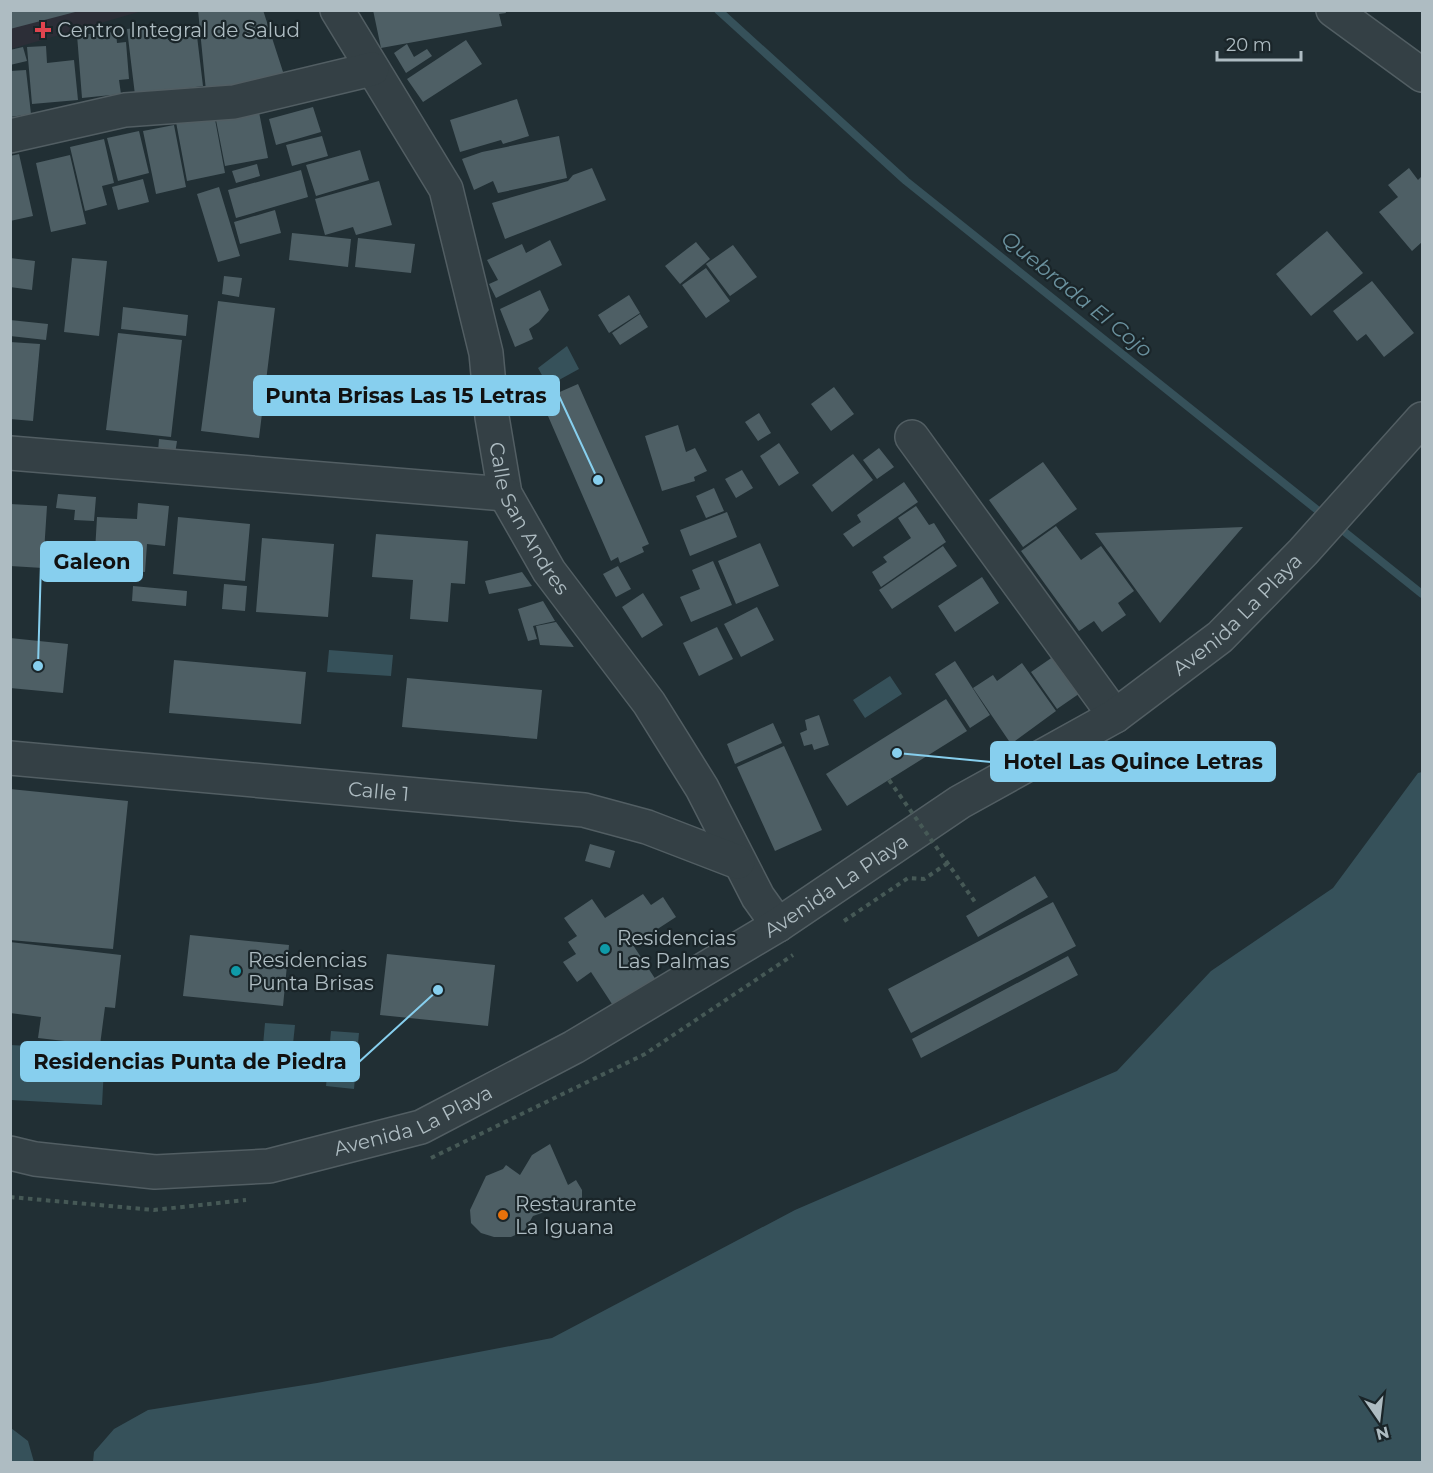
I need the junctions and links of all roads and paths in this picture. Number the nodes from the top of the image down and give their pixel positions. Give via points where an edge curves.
1 (337, 10) edge
2 (1333, 10) edge
3 (372, 69) junction
4 (1422, 75) edge
5 (10, 136) edge
6 (1422, 419) edge
7 (912, 437) dead end
8 (10, 453) edge
9 (505, 494) junction
10 (1115, 716) junction
11 (10, 758) edge
12 (889, 780) dead end
13 (738, 862) junction
14 (948, 863) junction
15 (924, 879) dead end
16 (975, 902) dead end
17 (778, 924) junction
18 (10, 1153) edge

1 - 3 street, Calle San Andres
2 - 4 street
3 - 5 street via 234,102 125,111
3 - 9 street, Calle San Andres via 446,189 486,353
6 - 10 street, Avenida La Playa via 1303,552 1228,628
7 - 10 street
8 - 9 street
9 - 13 street, Calle San Andres via 549,571 649,703 702,788
10 - 17 street, Avenida La Playa via 960,802
11 - 13 street, Calle 1 via 584,810 647,827
12 - 14 path, bridge
13 - 17 street, Calle San Andres
14 - 15 path
14 - 16 path, bridge
17 - 18 street, Avenida La Playa via 574,1047 421,1127 269,1166 155,1172

